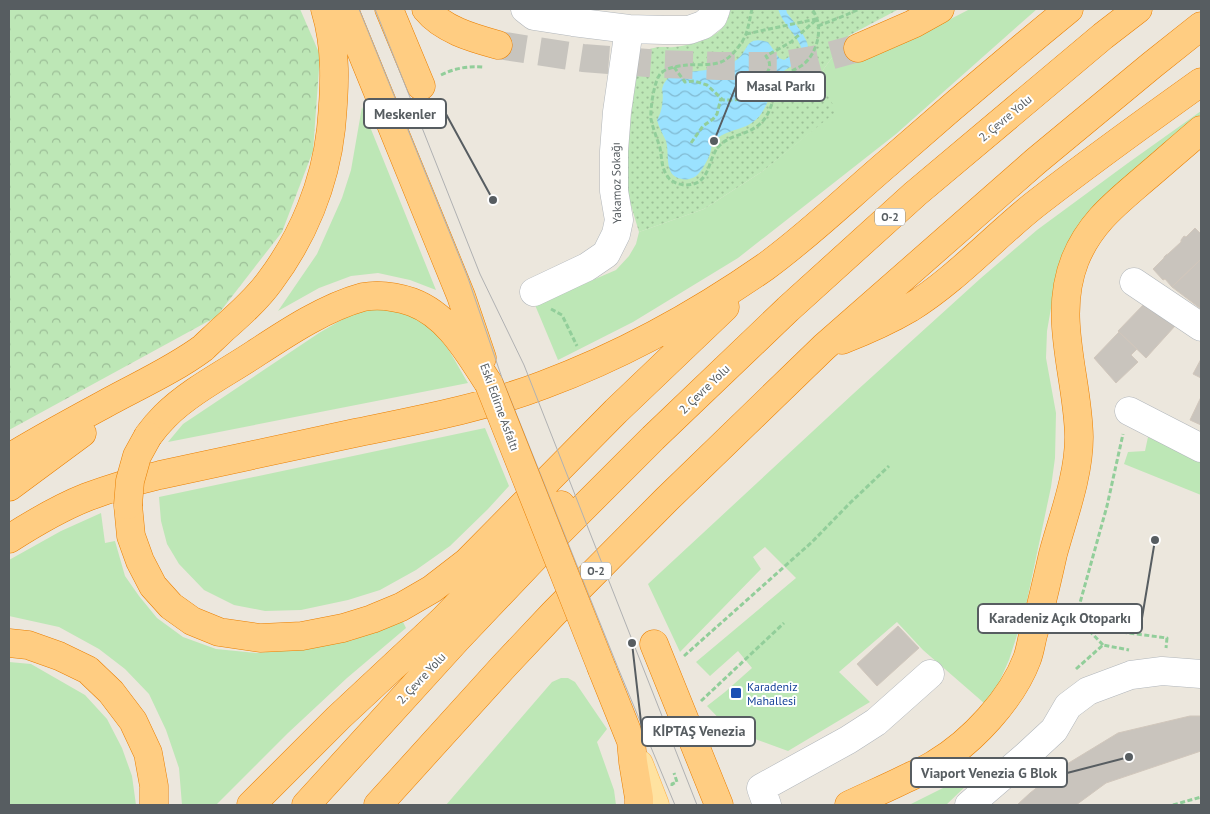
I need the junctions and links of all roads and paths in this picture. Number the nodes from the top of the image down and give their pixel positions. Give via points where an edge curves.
1 (325, 9) edge
2 (344, 9) edge
3 (388, 9) edge
4 (426, 9) edge
5 (525, 9) edge
6 (716, 9) edge
7 (752, 9) edge
8 (812, 9) edge
9 (859, 9) edge
10 (940, 9) edge
11 (1069, 9) edge
12 (1138, 9) edge
13 (817, 19) junction
14 (818, 26) junction
15 (1201, 26) edge
16 (629, 29) junction
17 (746, 34) junction
18 (858, 48) tunnel mouth
19 (493, 56) joint
20 (674, 67) junction
21 (1201, 82) edge
22 (421, 86) joint
23 (721, 98) junction
24 (1201, 130) edge
25 (691, 143) dead end
26 (767, 265) junction
27 (1134, 282) dead end
28 (541, 300) joint
29 (1201, 327) edge
30 (824, 347) junction
31 (586, 367) junction
32 (156, 376) junction
33 (489, 384) junction
34 (1129, 411) joint
35 (653, 438) junction
36 (1201, 448) edge
37 (9, 458) edge
38 (889, 466) dead end
39 (9, 487) edge
40 (9, 538) edge
41 (784, 623) dead end
42 (1122, 632) dead end
43 (1153, 636) dead end
44 (9, 643) edge
45 (654, 644) dead end
46 (1103, 645) dead end
47 (665, 674) junction
48 (930, 674) dead end
49 (1201, 674) edge
50 (719, 685) dead end
51 (631, 741) junction
52 (1201, 797) edge
53 (154, 805) edge
54 (251, 805) edge
55 (306, 805) edge
56 (378, 805) edge
57 (639, 805) edge
58 (655, 805) edge
59 (719, 805) edge
60 (767, 805) edge
61 (849, 805) edge
62 (969, 805) edge
63 (1173, 805) edge

1 - 32 highway via 331,33 335,86 329,144 309,214 269,283 240,315 202,348
2 - 33 highway, Eski Edirne Asfaltı via 461,296
3 - 22 highway
4 - 19 highway via 448,26 472,38
5 - 16 street via 534,16
6 - 16 street via 713,17 703,25 689,30
7 - 17 path
8 - 13 path
9 - 14 path
10 - 18 highway
11 - 26 highway
12 - 35 highway, 2. Çevre Yolu / O-2 via 915,194
13 - 14 path
13 - 17 path
13 - 23 path via 791,42 766,56 770,68 760,77 752,78 750,99
14 - 20 path via 814,51 809,59 784,78 762,122 753,130 732,137 719,146 703,178 691,185 678,184 668,178 650,117 658,78
15 - 30 highway, O-2 via 1029,167
16 - 28 street, Yakamoz Sokağı via 614,151 614,191 619,220 616,234 606,254
17 - 20 path via 734,52 720,62
19 - 22 path via 450,70
20 - 23 path via 685,82 708,85
21 - 30 highway via 1032,207 912,307 883,324
23 - 25 path via 717,114 702,126
24 - 61 highway via 1099,220 1074,261 1067,288 1065,319 1079,436 1078,457 1027,660 1013,688 980,728 948,757
26 - 31 highway via 640,343
26 - 33 highway, bridge via 467,562 432,589 401,607 343,628 302,636 260,638 219,632 192,621 171,606 152,586 131,536 128,505 137,456 164,416 189,396 292,330 341,304 366,297 392,296 432,312 445,322
27 - 29 street
28 - 31 path via 562,315
30 - 56 highway, O-2 via 554,613
31 - 40 highway via 518,394 463,410 121,485 85,498
32 - 37 highway
32 - 39 highway
33 - 51 highway, Eski Edirne Asfaltı, bridge
34 - 36 street
34 - 46 path via 1078,610 1082,624
35 - 54 highway via 605,468 539,524
35 - 55 highway, 2. Çevre Yolu / O-2 via 457,639
38 - 47 path via 787,565
41 - 50 path
42 - 43 path
44 - 53 highway via 28,645 59,656 88,670 111,692 133,721 148,753
45 - 47 highway
47 - 59 highway
48 - 60 street via 876,722 760,788
49 - 62 street via 1162,671 1130,675 1088,691 1068,706 1054,730
51 - 57 highway
51 - 58 main road, Eski Edirne Asfaltı
52 - 63 path

